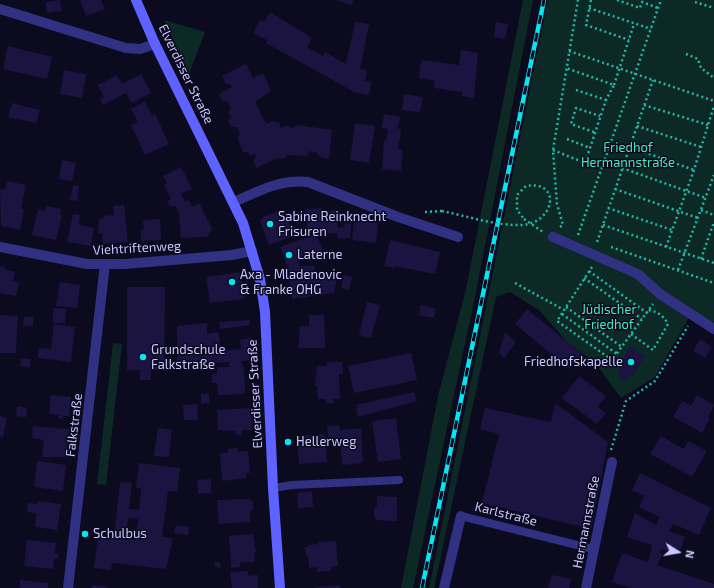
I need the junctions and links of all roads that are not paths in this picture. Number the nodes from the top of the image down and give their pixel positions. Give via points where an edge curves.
1 (136, 0) edge
2 (0, 9) edge
3 (155, 44) junction
4 (234, 202) junction
5 (458, 237) dead end
6 (553, 237) road end
7 (0, 247) edge
8 (252, 251) junction
9 (105, 264) junction
10 (714, 329) edge
11 (612, 462) road end
12 (399, 480) dead end
13 (273, 488) junction
14 (461, 516) joint
15 (593, 549) junction
16 (68, 588) edge
17 (280, 588) edge
18 (444, 588) edge
19 (586, 588) edge

1 - 3 main road, Elverdisser Straße
2 - 3 street via 126,48 140,49
3 - 4 main road, Elverdisser Straße
4 - 5 street via 276,184 293,180 308,182
4 - 8 main road, Elverdisser Straße
6 - 10 street via 638,274 660,294
7 - 9 street, Viehtriftenweg via 87,264
8 - 9 street, Viehtriftenweg via 232,256
8 - 13 main road, Elverdisser Straße via 260,278 265,312
9 - 16 street, Falkstraße
11 - 15 street, Hermannstraße
12 - 13 lane
13 - 17 main road, Elverdisser Straße
14 - 15 lane, Karlstraße
14 - 18 street, Karlstraße
15 - 19 street, Hermannstraße

